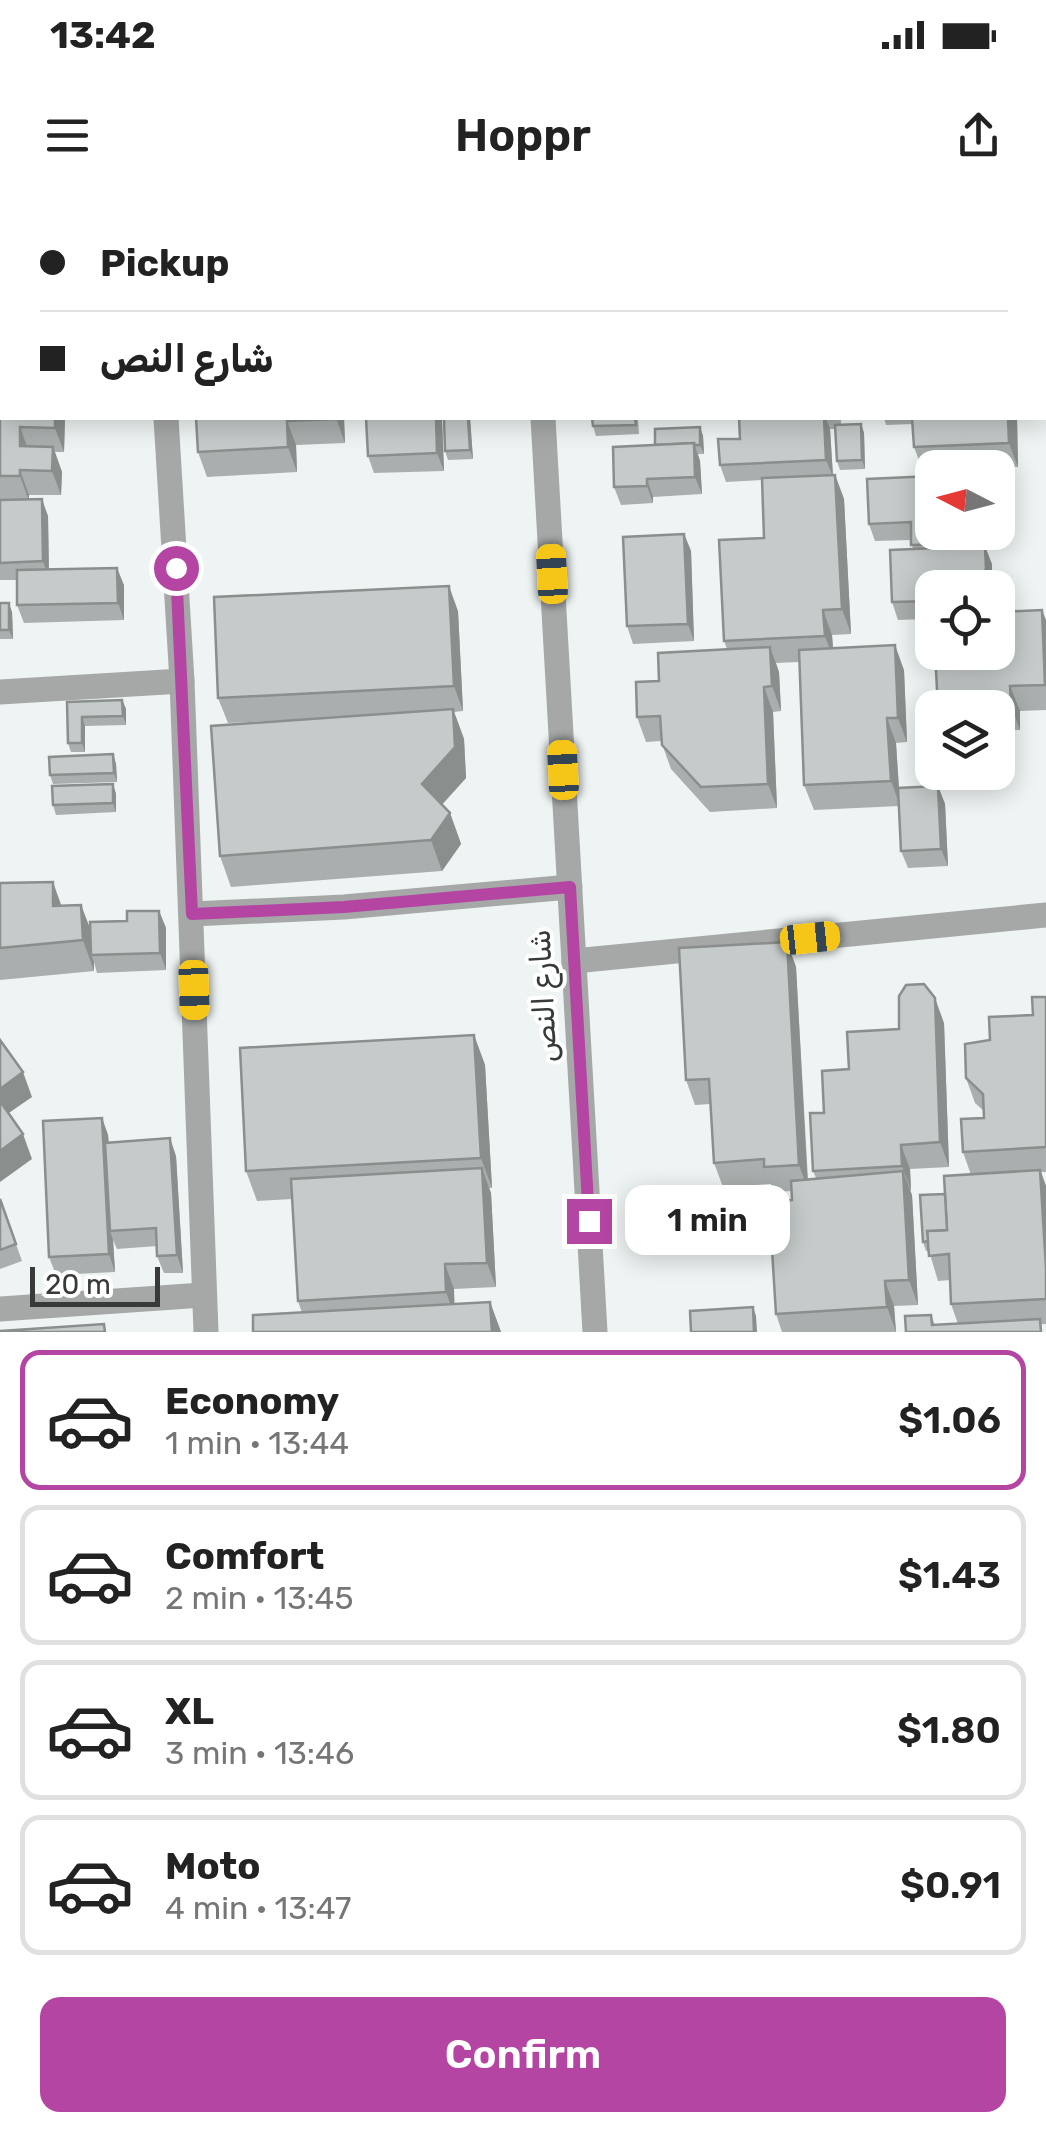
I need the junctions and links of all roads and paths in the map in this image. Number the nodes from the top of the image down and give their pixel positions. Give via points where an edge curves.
1 (166, 420) edge
2 (543, 420) edge
3 (182, 681) junction
4 (0, 692) edge
5 (570, 887) junction
6 (192, 914) junction
7 (1046, 915) edge
8 (574, 961) junction
9 (203, 1295) junction
10 (0, 1309) edge
11 (206, 1332) edge
12 (595, 1332) edge

1 - 3 street
2 - 5 street, شارع النص
3 - 4 street
3 - 6 street
5 - 6 street
5 - 8 street, شارع النص
6 - 9 street
7 - 8 street
8 - 12 street, شارع النص
9 - 10 street
9 - 11 street

